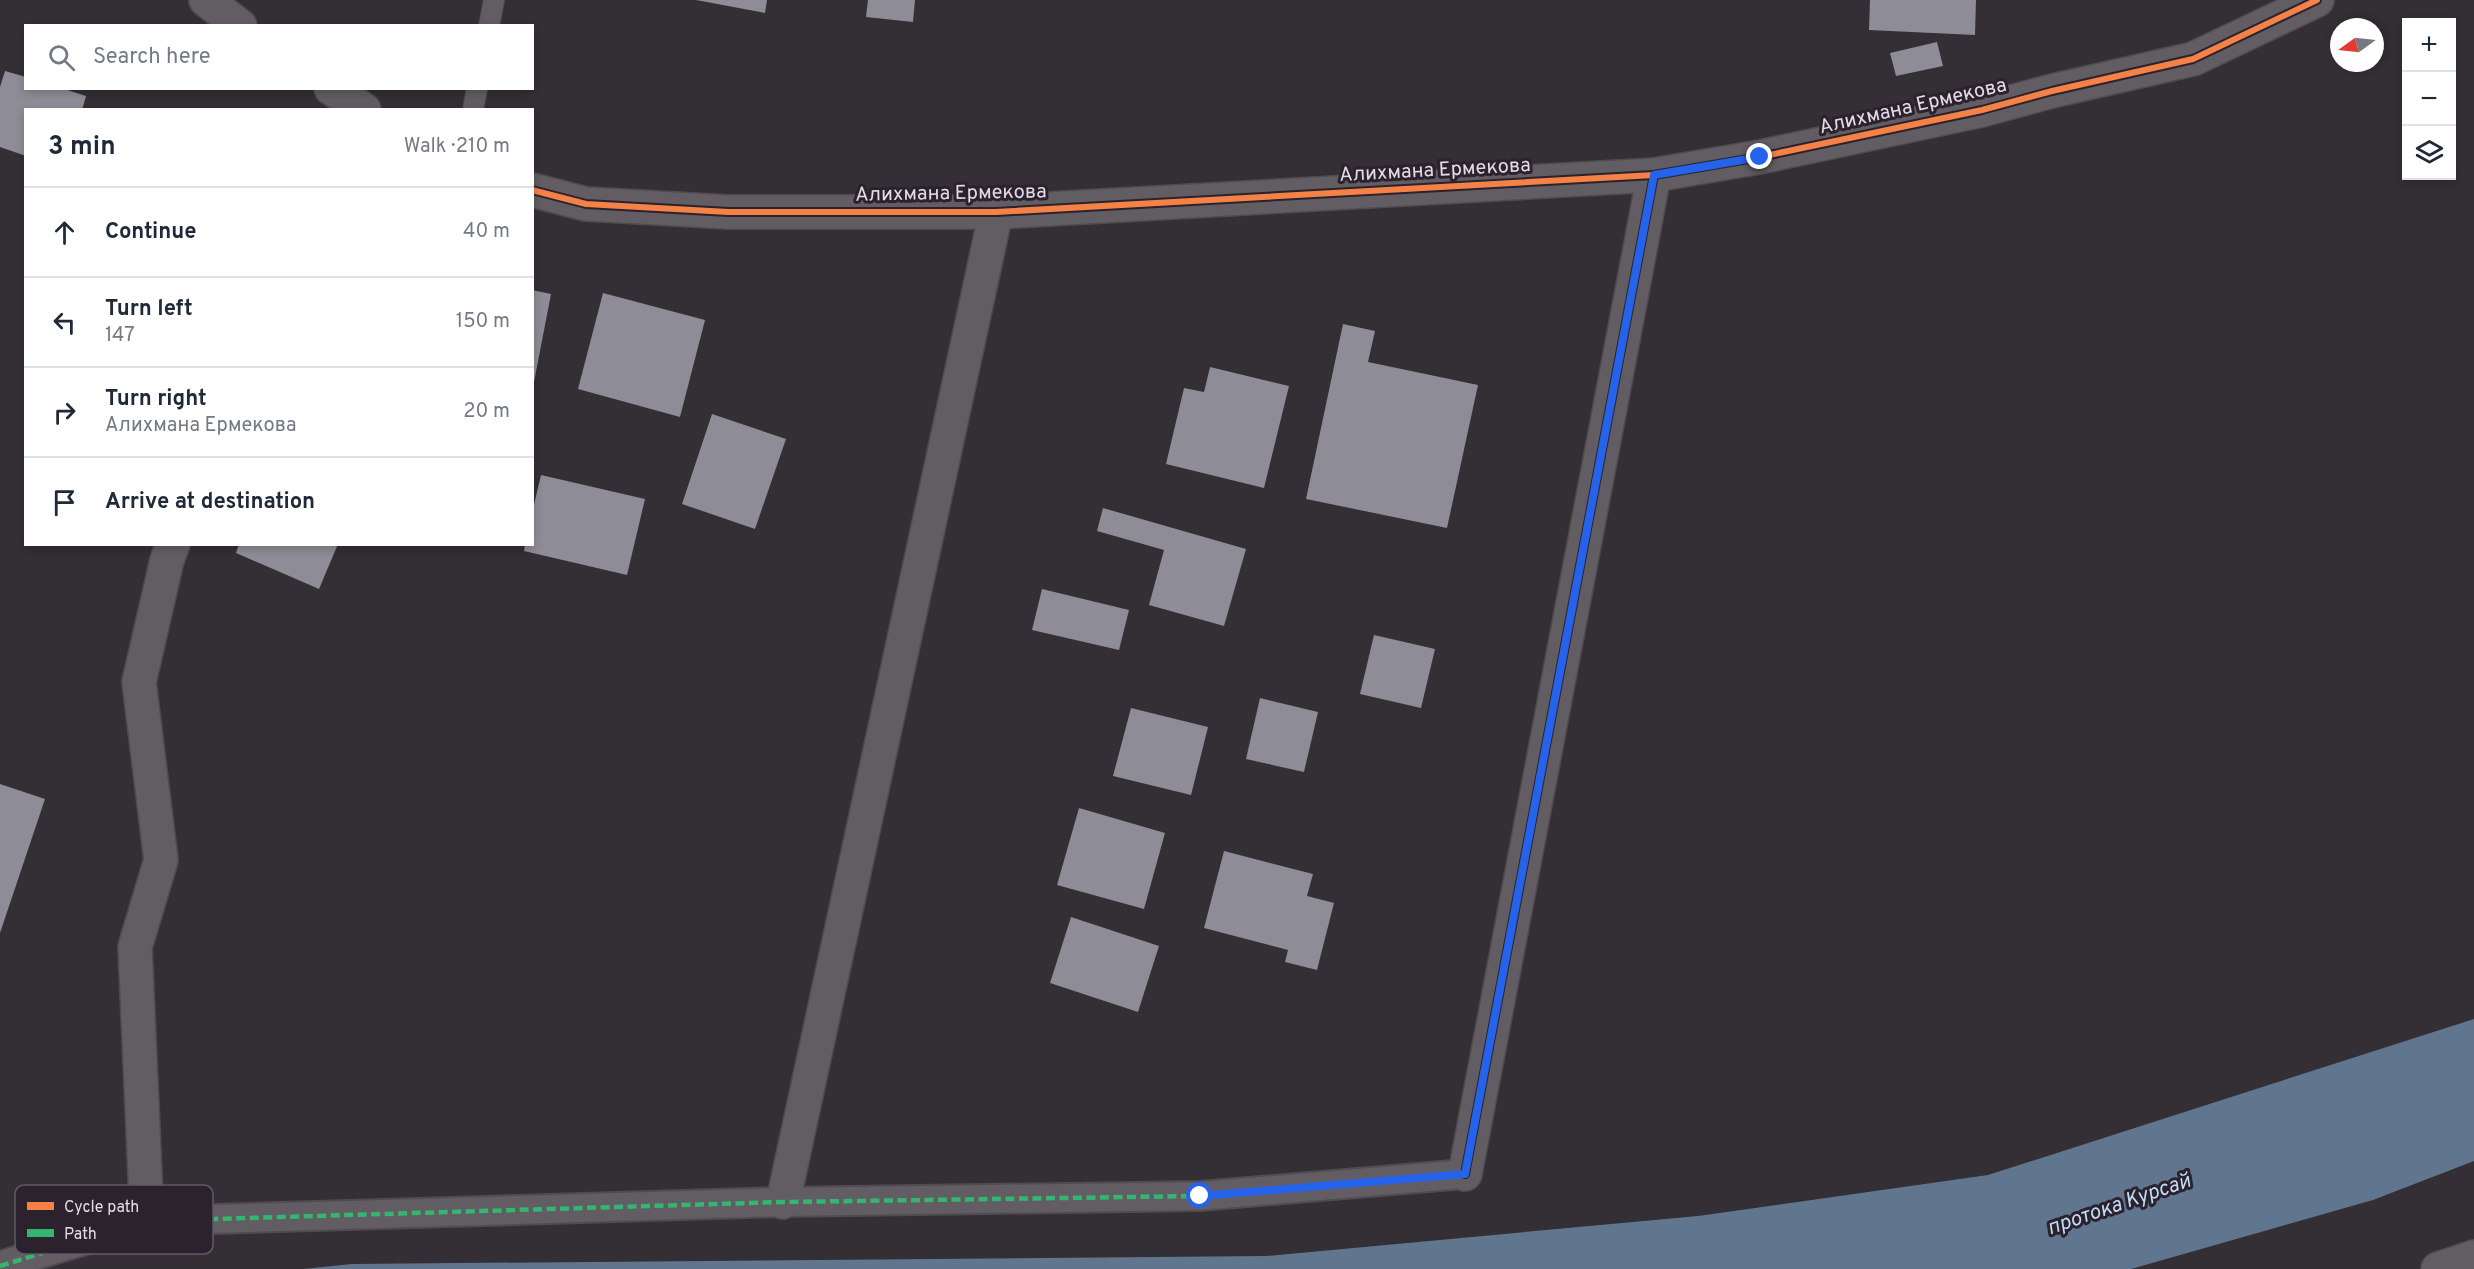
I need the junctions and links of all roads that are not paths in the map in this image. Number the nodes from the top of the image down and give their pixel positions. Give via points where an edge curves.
1 (206, 0) edge
2 (494, 0) edge
3 (2317, 0) edge
4 (237, 24) edge
5 (489, 24) edge
6 (334, 90) edge
7 (477, 90) edge
8 (361, 108) edge
9 (473, 108) edge
10 (1654, 175) junction
11 (534, 191) edge
12 (996, 212) junction
13 (172, 546) edge
14 (1465, 1174) joint
15 (145, 1185) edge
16 (783, 1202) junction
17 (213, 1219) edge
18 (39, 1254) edge
19 (2474, 1257) edge
20 (0, 1266) edge
21 (2439, 1269) edge

1 - 4 street
2 - 5 lane
3 - 10 street, Алихмана Ермекова via 2193,59 1971,113
6 - 8 street
7 - 9 lane
10 - 12 street, Алихмана Ермекова
10 - 14 street
11 - 12 street, Алихмана Ермекова via 586,204 728,212
12 - 16 street
13 - 15 street via 139,682 161,860 135,947
14 - 16 street via 1200,1196
16 - 17 street
18 - 20 street
19 - 21 street

